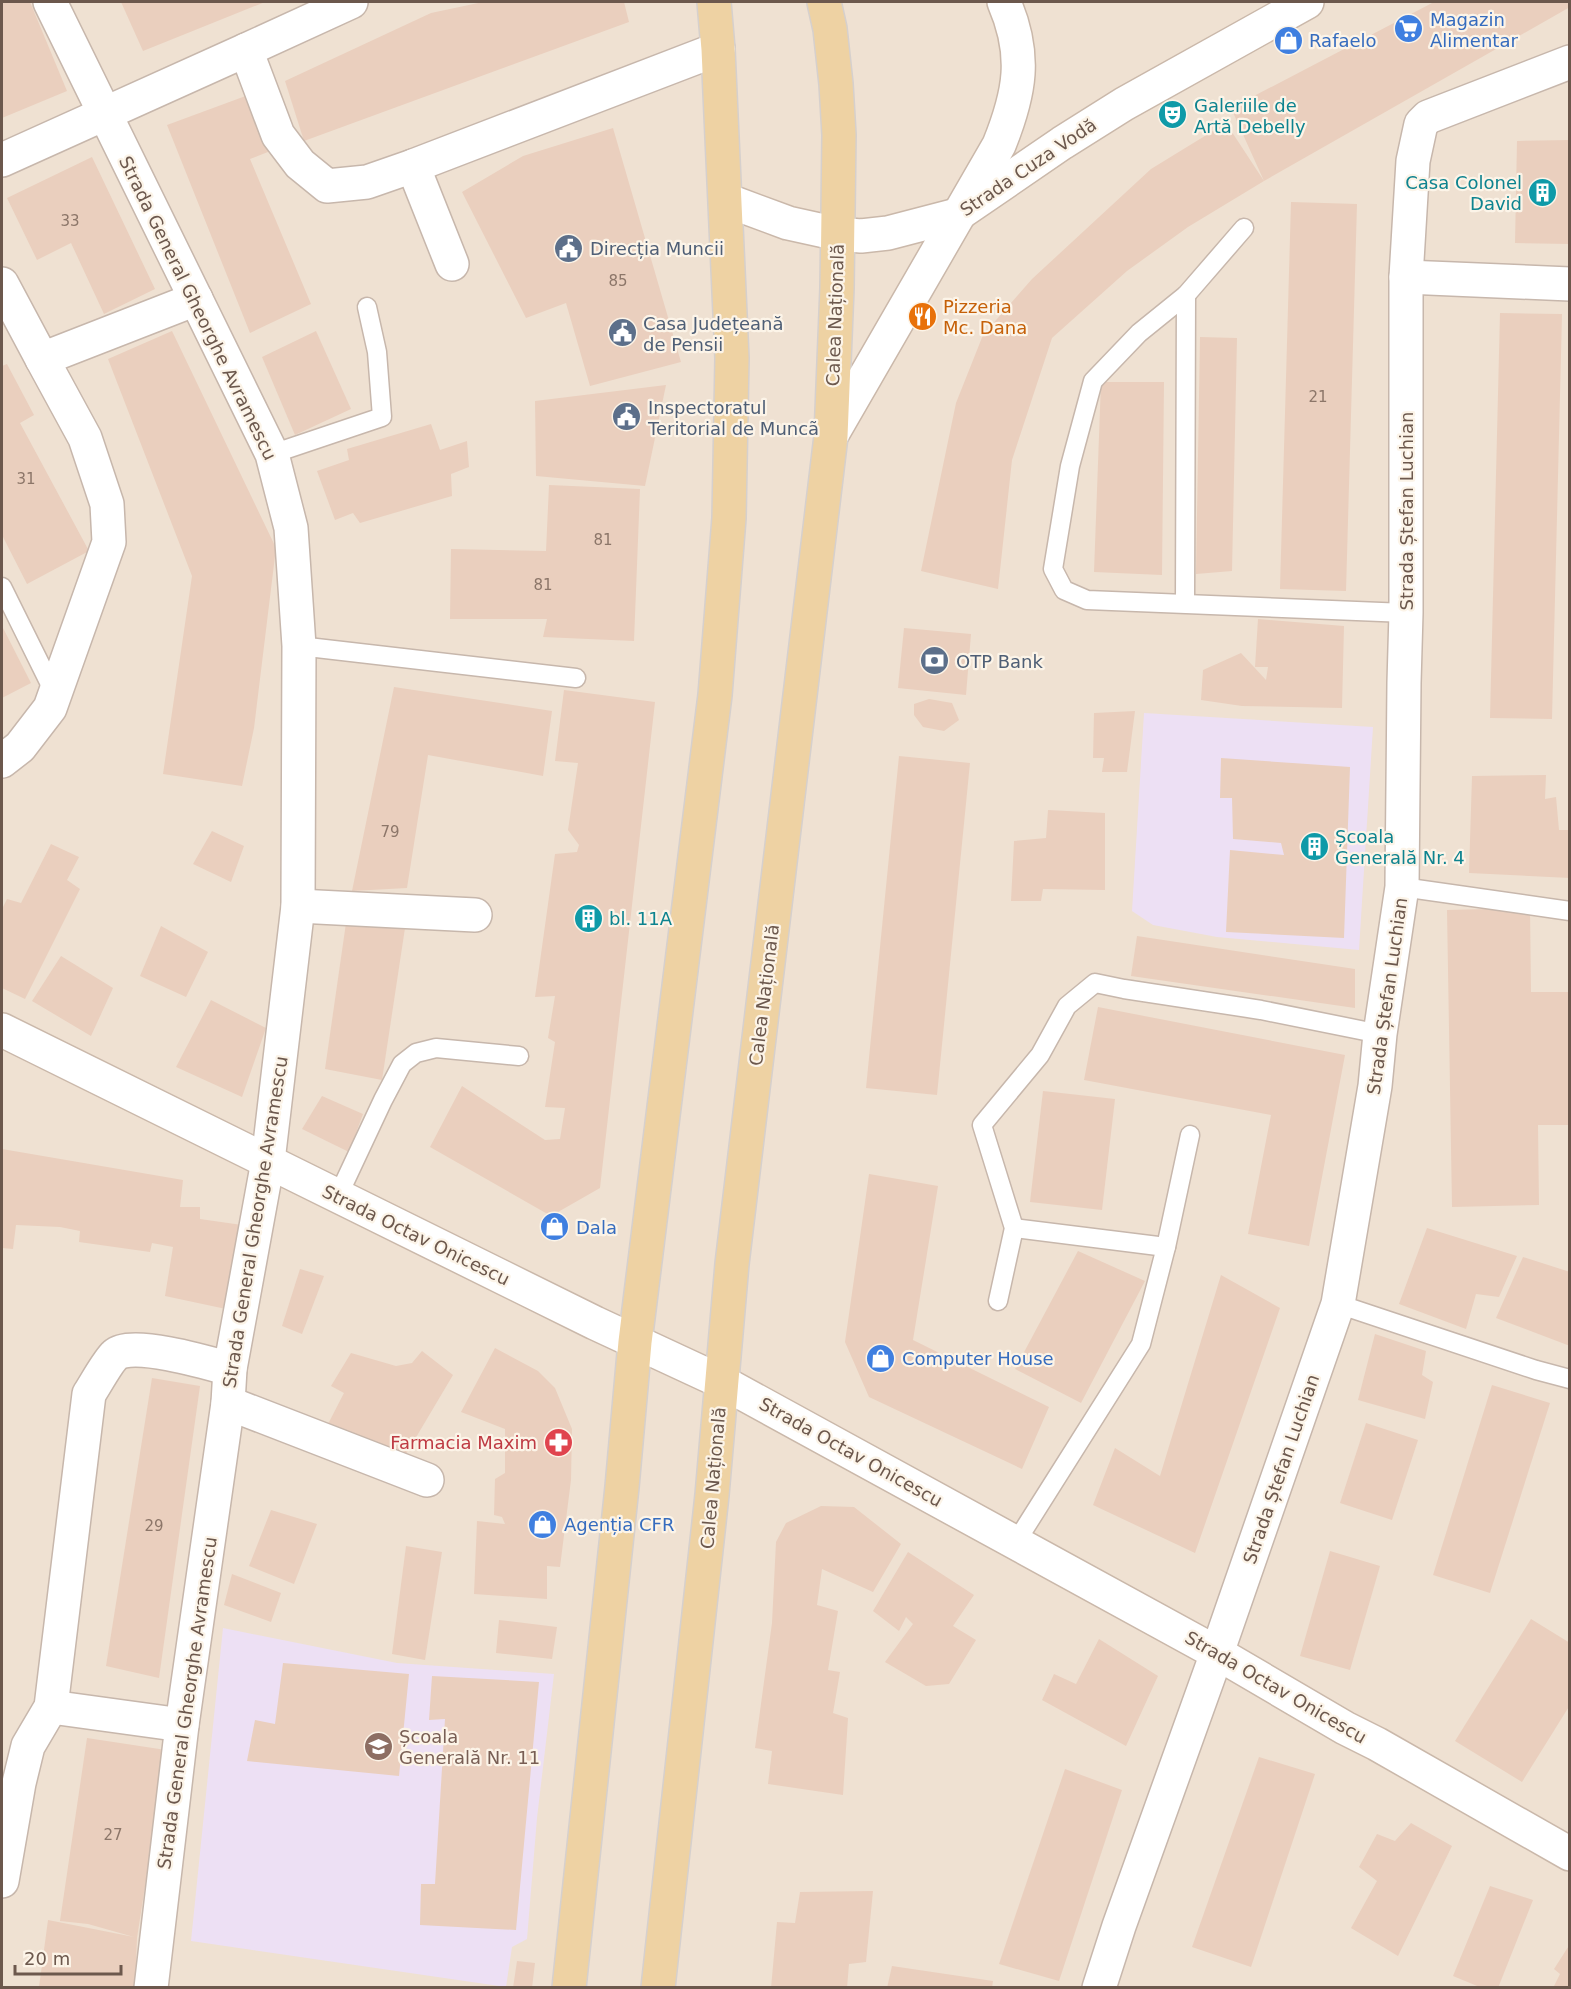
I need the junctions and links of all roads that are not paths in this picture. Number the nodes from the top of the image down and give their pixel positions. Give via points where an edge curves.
1 (50, 2) edge
2 (351, 2) edge
3 (714, 2) edge
4 (824, 2) edge
5 (1004, 2) edge
6 (1307, 2) edge
7 (718, 49) junction
8 (246, 50) junction
9 (1569, 62) edge
10 (105, 114) junction
11 (2, 160) edge
12 (413, 166) junction
13 (726, 200) junction
14 (957, 215) junction
15 (1244, 228) dead end
16 (838, 234) junction
17 (452, 264) dead end
18 (1406, 277) junction
19 (2, 284) edge
20 (1569, 284) edge
21 (1186, 295) junction
22 (196, 299) junction
23 (367, 307) dead end
24 (42, 359) junction
25 (831, 436) junction
26 (272, 454) junction
27 (2, 587) edge
28 (1185, 603) junction
29 (1406, 613) junction
30 (299, 646) junction
31 (576, 678) dead end
32 (56, 695) junction
33 (2, 761) edge
34 (1402, 887) junction
35 (298, 906) junction
36 (1569, 911) edge
37 (475, 915) dead end
38 (1380, 1034) junction
39 (6, 1036) edge
40 (519, 1056) dead end
41 (1190, 1135) dead end
42 (268, 1161) junction
43 (338, 1196) junction
44 (1014, 1228) junction
45 (1166, 1247) junction
46 (998, 1301) dead end
47 (1338, 1304) junction
48 (635, 1342) junction
49 (230, 1369) junction
50 (1569, 1379) edge
51 (722, 1382) junction
52 (228, 1403) junction
53 (427, 1480) dead end
54 (1016, 1542) junction
55 (1217, 1653) junction
56 (51, 1707) junction
57 (182, 1725) junction
58 (1569, 1854) edge
59 (2, 1881) edge
60 (151, 1988) edge
61 (569, 1988) edge
62 (658, 1988) edge
63 (1100, 1988) edge

1 - 10 street, Strada General Gheorghe Avramescu
2 - 8 street
3 - 7 main road
4 - 16 main road, Calea Națională via 839,135
5 - 14 street via 1019,54 1014,102 999,145
6 - 14 street, Strada Cuza Vodă via 1124,104
7 - 12 street
7 - 13 main road
8 - 10 street
8 - 12 street via 278,135 300,164 327,186 367,182
9 - 18 street, Strada Ștefan Luchian via 1428,117 1421,124 1413,161
10 - 11 street
10 - 22 street, Strada General Gheorghe Avramescu
12 - 17 street
13 - 16 street, Strada Cuza Vodă via 788,223
13 - 48 main road via 732,434 718,660
14 - 16 street, Strada Cuza Vodă via 888,233
14 - 25 street
15 - 21 lane
16 - 25 main road, Calea Națională
18 - 20 street
18 - 29 street, Strada Ștefan Luchian
19 - 24 street
21 - 28 lane
21 - 28 lane via 1139,333 1093,381 1070,466 1053,569 1064,590 1087,600
22 - 24 street
22 - 26 street, Strada General Gheorghe Avramescu
23 - 26 lane via 377,352 382,417
24 - 32 street via 85,438 107,504 109,542
25 - 51 main road, Calea Națională
26 - 30 street, Strada General Gheorghe Avramescu via 291,528
27 - 32 lane
28 - 29 lane
29 - 34 street, Strada Ștefan Luchian
30 - 31 lane
30 - 35 street, Strada General Gheorghe Avramescu
32 - 33 street via 34,731
34 - 36 lane
34 - 38 street, Strada Ștefan Luchian
35 - 37 street
35 - 42 street, Strada General Gheorghe Avramescu
38 - 44 lane via 1095,983 1067,1006 1040,1055 982,1125
38 - 47 street, Strada Ștefan Luchian via 1375,1086
39 - 42 street, Strada Octav Onicescu
40 - 43 lane via 436,1048 416,1053 402,1064
41 - 45 lane
42 - 43 street, Strada Octav Onicescu
42 - 49 street, Strada General Gheorghe Avramescu
43 - 48 street, Strada Octav Onicescu
44 - 45 lane
44 - 46 lane
45 - 54 lane via 1141,1344
47 - 50 lane
47 - 55 street, Strada Ștefan Luchian
48 - 51 street, Strada Octav Onicescu
48 - 61 main road
49 - 52 street, Strada General Gheorghe Avramescu
49 - 56 street via 156,1351 127,1349 116,1354 89,1394
51 - 54 street, Strada Octav Onicescu
51 - 62 main road, Calea Națională
52 - 53 street
52 - 57 street, Strada General Gheorghe Avramescu
54 - 55 street, Strada Octav Onicescu
55 - 58 street, Strada Octav Onicescu
55 - 63 street, Strada Ștefan Luchian
56 - 57 street
56 - 59 street via 28,1746
57 - 60 street, Strada General Gheorghe Avramescu

